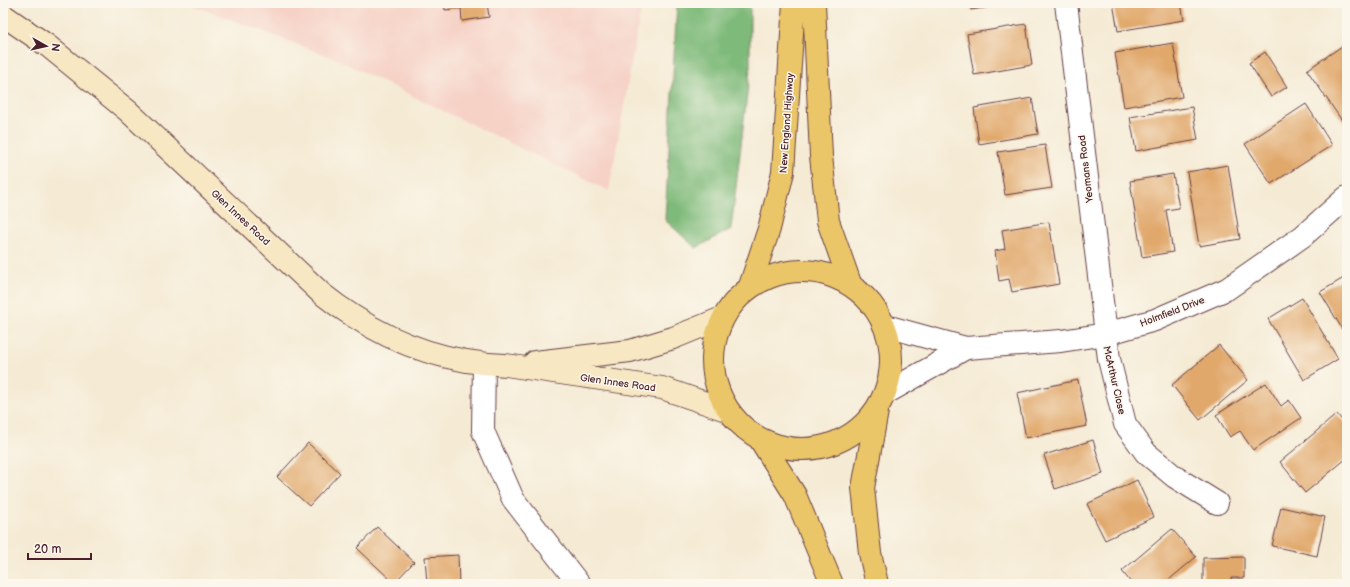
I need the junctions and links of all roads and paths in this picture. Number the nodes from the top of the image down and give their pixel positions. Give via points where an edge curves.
1 (794, 3) edge
2 (814, 3) edge
3 (1066, 3) edge
4 (3, 15) edge
5 (1347, 197) edge
6 (850, 283) junction
7 (750, 286) junction
8 (722, 318) junction
9 (886, 326) junction
10 (1106, 334) junction
11 (966, 348) junction
12 (484, 364) junction
13 (506, 365) junction
14 (882, 402) junction
15 (726, 410) junction
16 (761, 441) junction
17 (1217, 503) dead end
18 (579, 584) edge
19 (832, 584) edge
20 (877, 584) edge

1 - 7 highway, New England Highway via 783,172 769,229
2 - 6 highway via 821,156 828,221
3 - 10 street, Yeomans Road
4 - 12 main road, Glen Innes Road via 48,46 128,111 320,293 346,312 410,346 434,354
5 - 10 street, Holmfield Drive via 1303,236 1227,289 1155,320
6 - 7 highway via 817,270 782,272
6 - 9 highway via 872,302
7 - 8 highway
8 - 13 main road, Glen Innes Road via 673,338 630,351
8 - 15 highway via 713,348 714,380
9 - 11 street, Holmfield Drive
9 - 14 highway via 893,359
10 - 11 street, Holmfield Drive
10 - 17 street, McArthur Close via 1109,359 1125,424 1146,454 1175,477
11 - 14 street, Holmfield Drive
12 - 13 main road, Glen Innes Road
12 - 18 street via 483,431 513,499
13 - 15 main road, Glen Innes Road via 662,388
14 - 16 highway via 845,440 803,451
14 - 20 highway via 862,488 870,553
15 - 16 highway
16 - 19 highway via 795,495

